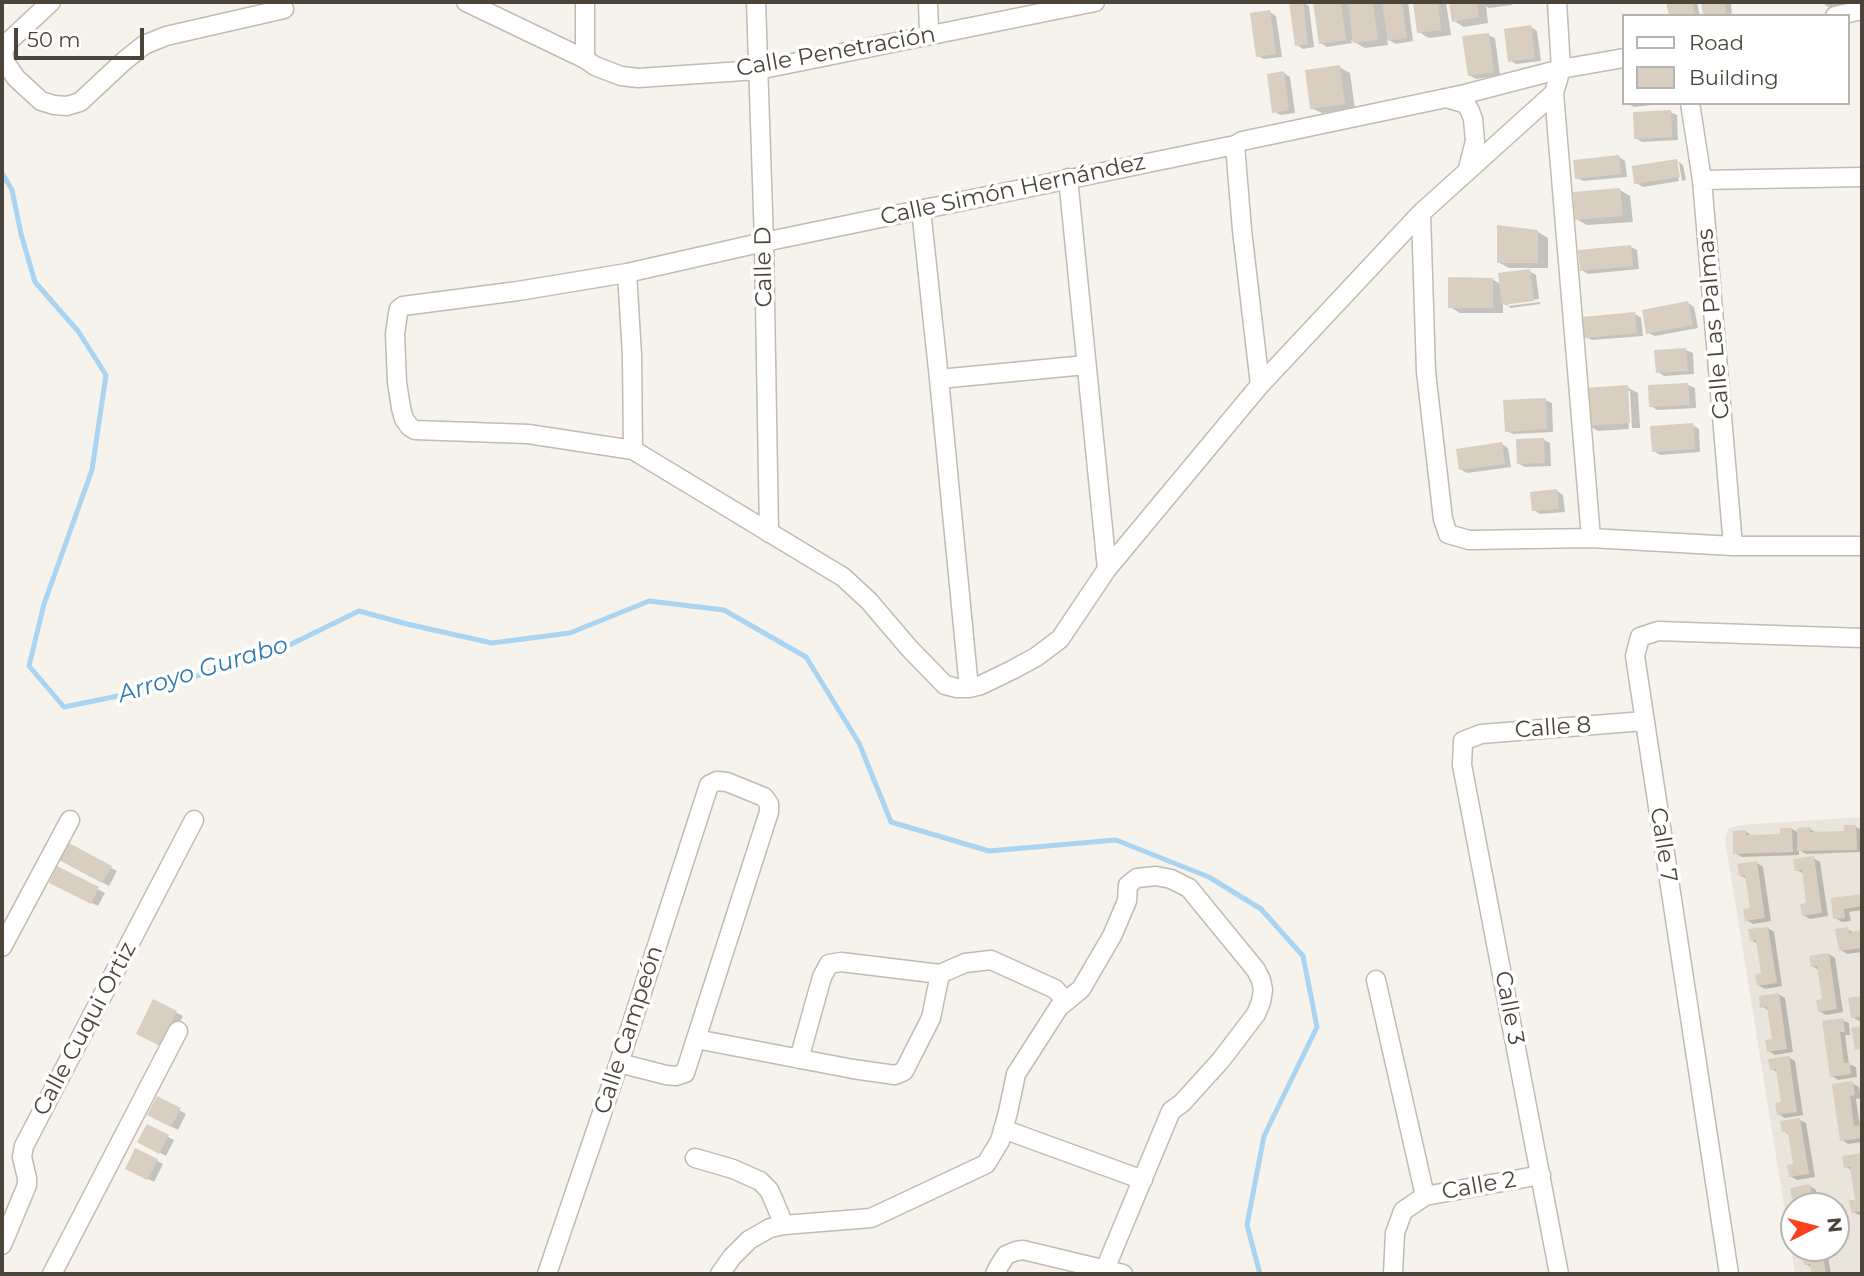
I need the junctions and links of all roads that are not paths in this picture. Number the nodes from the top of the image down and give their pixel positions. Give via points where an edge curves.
1 (51, 2) edge
2 (466, 2) edge
3 (585, 2) edge
4 (756, 2) edge
5 (928, 2) edge
6 (1096, 2) edge
7 (1557, 2) edge
8 (284, 9) dead end
9 (1862, 10) edge
10 (1844, 14) edge
11 (929, 34) junction
12 (1622, 58) edge
13 (585, 59) junction
14 (1561, 69) junction
15 (758, 70) junction
16 (1554, 93) junction
17 (1447, 98) junction
18 (1690, 105) edge
19 (1235, 145) junction
20 (1466, 172) junction
21 (1862, 177) edge
22 (1068, 178) junction
23 (1702, 180) junction
24 (921, 209) junction
25 (1421, 213) junction
26 (764, 242) junction
27 (627, 273) junction
28 (1086, 365) junction
29 (939, 379) junction
30 (1260, 385) junction
31 (633, 450) junction
32 (769, 533) junction
33 (1591, 538) junction
34 (1733, 546) junction
35 (1862, 546) edge
36 (1107, 569) junction
37 (1862, 638) edge
38 (969, 688) junction
39 (1644, 721) junction
40 (1463, 741) joint
41 (70, 820) dead end
42 (194, 820) dead end
43 (9, 914) edge
44 (2, 947) edge
45 (940, 974) junction
46 (1376, 979) dead end
47 (1066, 1002) junction
48 (178, 1031) dead end
49 (696, 1039) junction
50 (799, 1059) junction
51 (619, 1063) junction
52 (1003, 1129) junction
53 (695, 1158) dead end
54 (1541, 1175) junction
55 (1143, 1180) junction
56 (1425, 1196) junction
57 (784, 1225) junction
58 (2, 1245) edge
59 (1110, 1273) edge
60 (52, 1274) edge
61 (547, 1274) edge
62 (720, 1274) edge
63 (995, 1274) edge
64 (1393, 1274) edge
65 (1559, 1274) edge
66 (1729, 1274) edge

1 - 8 street via 7,43 3,53 16,78 41,101 67,106 80,102 144,45
2 - 13 street, Calle Penetración
3 - 13 street
4 - 15 street, Calle D
5 - 11 street
6 - 11 street, Calle Penetración
7 - 14 street
9 - 10 street
11 - 15 street, Calle Penetración
12 - 14 street, Calle Simón Hernández
13 - 15 street, Calle Penetración via 606,71 638,78
14 - 16 street
14 - 17 street, Calle Simón Hernández
15 - 26 street, Calle D
16 - 20 street
16 - 33 street
17 - 19 street, Calle Simón Hernández
17 - 20 street via 1466,104 1471,111 1475,141
18 - 23 street, Calle Las Palmas
19 - 22 street, Calle Simón Hernández
19 - 30 street
20 - 25 street
21 - 23 street
22 - 24 street, Calle Simón Hernández
22 - 28 street
23 - 34 street, Calle Las Palmas
24 - 26 street, Calle Simón Hernández
24 - 29 street
25 - 30 street
25 - 33 street via 1426,372 1448,534 1469,540
26 - 27 street, Calle Simón Hernández
26 - 32 street, Calle D
27 - 31 street
27 - 31 street, Calle Simón Hernández via 410,304 399,309 395,334 401,408 415,430 528,434
28 - 29 street
28 - 36 street
29 - 38 street
30 - 36 street
31 - 32 street
32 - 38 street via 843,576 944,685
33 - 34 street
34 - 35 street
36 - 38 street via 1060,639 1012,670
37 - 39 street, Calle 7 via 1658,631 1640,637 1634,656
39 - 40 street, Calle 8 via 1481,734
39 - 66 street, Calle 7
40 - 54 street, Calle 3 via 1462,765
41 - 43 street
42 - 58 street, Calle Cuqui Ortiz via 24,1146 27,1185
43 - 44 street
45 - 47 street via 965,963 991,960 1055,989
45 - 50 street via 930,1018 905,1071 895,1074
45 - 50 street via 841,961 829,964
46 - 56 street
47 - 52 street via 1016,1074
47 - 55 street via 1081,989 1112,936 1128,885 1137,878 1156,876 1189,888 1261,980 1256,1014 1221,1060 1171,1111
48 - 60 street
49 - 50 street
49 - 51 street via 685,1073 676,1076
49 - 51 street, Calle Campeón via 769,812 764,797 718,781 709,785
51 - 61 street, Calle Campeón
52 - 55 street
52 - 57 street via 986,1164 871,1218
53 - 57 street via 760,1181 769,1190
54 - 56 street, Calle 2
54 - 65 street, Calle 3
55 - 59 street
56 - 64 street, Calle 2 via 1403,1211 1395,1233
57 - 62 street via 749,1240
59 - 63 street via 1023,1250 1006,1255

